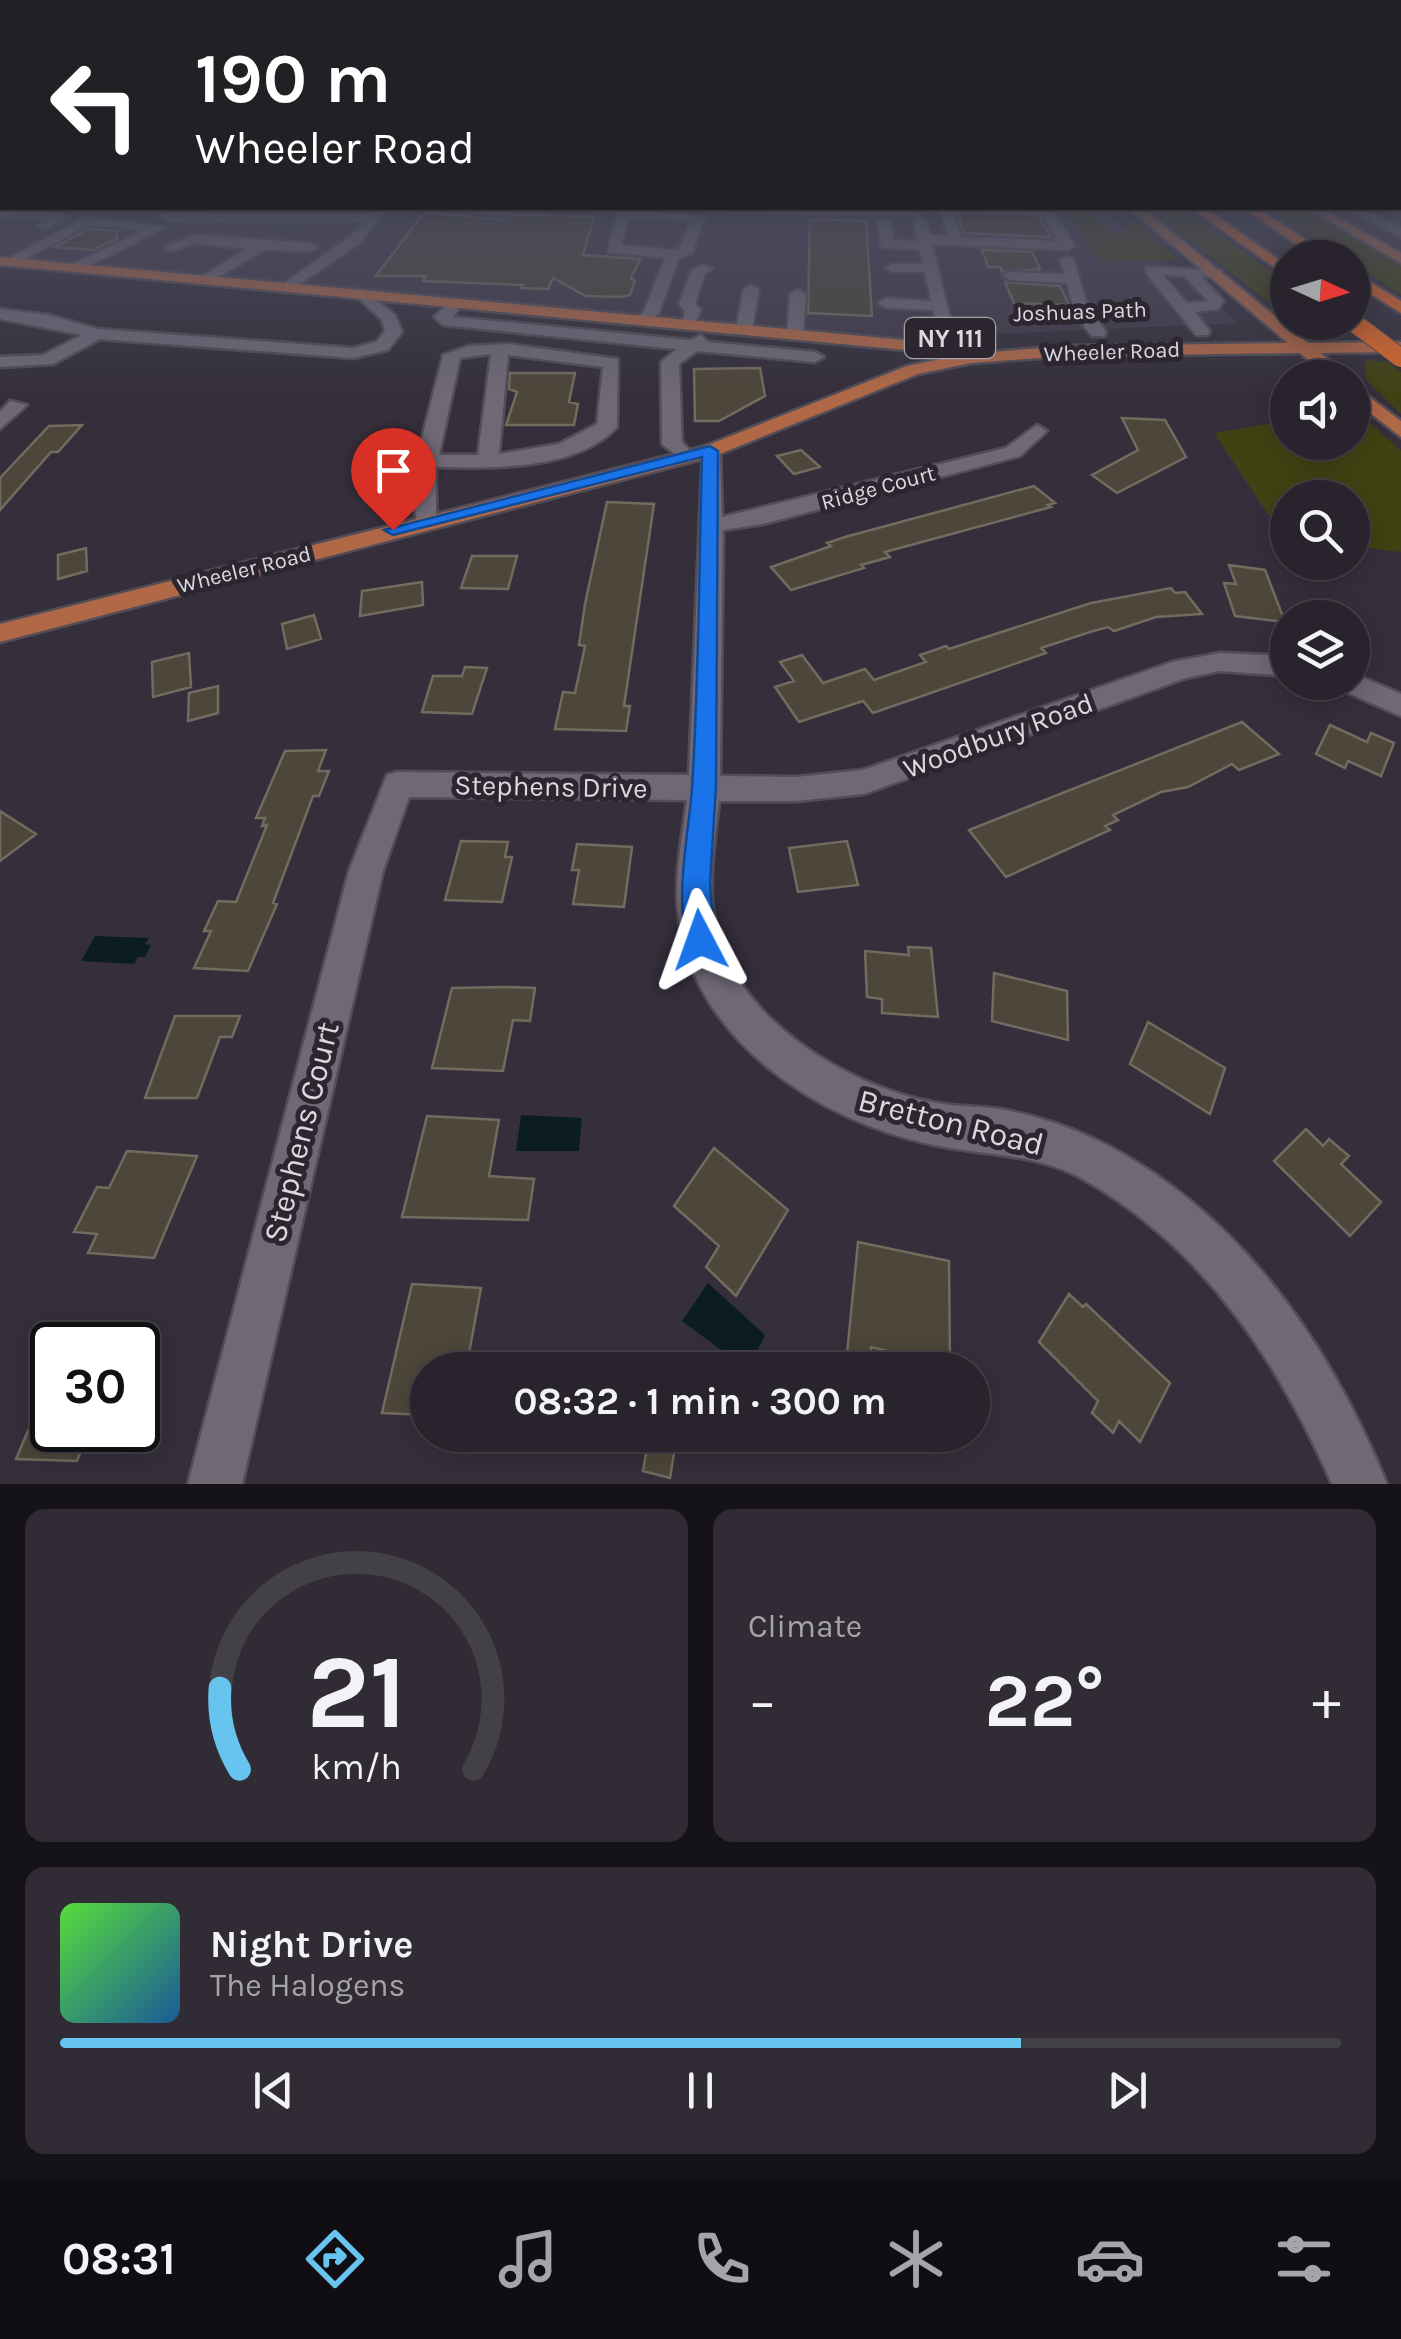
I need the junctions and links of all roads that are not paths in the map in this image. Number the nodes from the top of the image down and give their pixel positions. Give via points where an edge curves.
1 (99, 256) edge
2 (244, 256) edge
3 (332, 256) edge
4 (673, 256) edge
5 (927, 256) edge
6 (1196, 256) edge
7 (1067, 260) dead end
8 (5, 261) edge
9 (76, 268) junction
10 (706, 268) dead end
11 (892, 268) dead end
12 (930, 268) junction
13 (1217, 273) junction
14 (1190, 274) junction
15 (1010, 276) dead end
16 (1072, 279) junction
17 (207, 280) junction
18 (288, 287) junction
19 (1370, 287) edge
20 (751, 290) dead end
21 (362, 294) junction
22 (798, 294) dead end
23 (427, 300) junction
24 (454, 303) junction
25 (886, 303) dead end
26 (1396, 305) edge
27 (938, 306) junction
28 (1181, 308) junction
29 (1024, 313) dead end
30 (0, 314) edge
31 (1082, 315) junction
32 (1270, 316) edge
33 (389, 318) junction
34 (643, 320) junction
35 (687, 324) junction
36 (712, 326) junction
37 (1370, 329) edge
38 (1401, 329) edge
39 (744, 330) junction
40 (1270, 330) edge
41 (1202, 331) junction
42 (1098, 332) junction
43 (1178, 332) junction
44 (97, 334) junction
45 (799, 334) junction
46 (1370, 335) edge
47 (1003, 336) junction
48 (1298, 340) edge
49 (870, 342) junction
50 (693, 346) junction
51 (1401, 347) edge
52 (1306, 348) junction
53 (942, 349) junction
54 (1068, 351) junction
55 (500, 352) junction
56 (815, 356) dead end
57 (1401, 358) edge
58 (1320, 360) edge
59 (0, 362) edge
60 (901, 364) junction
61 (830, 400) junction
62 (1370, 404) edge
63 (17, 406) dead end
64 (0, 424) edge
65 (1037, 431) dead end
66 (1401, 431) edge
67 (698, 454) junction
68 (488, 462) junction
69 (425, 470) junction
70 (425, 521) junction
71 (712, 525) junction
72 (0, 633) edge
73 (1270, 665) edge
74 (1370, 692) edge
75 (1401, 706) edge
76 (398, 784) joint
77 (704, 787) junction
78 (215, 1484) edge
79 (1360, 1484) edge

1 - 9 street
2 - 17 street
3 - 18 street
4 - 34 street
5 - 12 street
6 - 13 main road
7 - 16 street
8 - 9 main road, Joshuas Path / NY 111
9 - 17 main road, Joshuas Path / NY 111
10 - 35 street via 692,283
11 - 12 street
12 - 27 street
13 - 14 street
13 - 32 main road
14 - 28 street via 1216,301
14 - 28 street via 1150,270
15 - 16 street
16 - 31 street
17 - 18 main road, Joshuas Path / NY 111
18 - 21 main road, Joshuas Path / NY 111
19 - 26 highway
20 - 39 street
21 - 23 main road, Joshuas Path / NY 111
21 - 33 street
22 - 45 street
23 - 24 main road, Joshuas Path / NY 111
23 - 33 street
24 - 34 main road, Joshuas Path / NY 111
24 - 50 street via 442,318
25 - 27 street
27 - 47 street via 945,328
28 - 41 street
29 - 31 street
30 - 44 street
31 - 42 street
33 - 44 street via 394,332 382,346 352,353
34 - 35 main road, Joshuas Path / NY 111
35 - 36 main road, Joshuas Path / NY 111
36 - 39 main road, Joshuas Path / NY 111
36 - 50 street
37 - 38 main road, Wheeler Road / NY 111
39 - 45 main road, Joshuas Path / NY 111
40 - 41 main road, Wheeler Road / NY 111
41 - 43 main road, Wheeler Road / NY 111
42 - 43 main road, Joshuas Path / NY 111
42 - 47 main road, Joshuas Path / NY 111
43 - 53 main road, Wheeler Road
44 - 59 street via 47,360
45 - 47 main road, Joshuas Path / NY 111
45 - 49 main road, Joshuas Path / NY 111
46 - 57 highway, bridge
48 - 52 main road
49 - 53 main road, Joshuas Path / NY 111
49 - 60 main road via 895,352
50 - 56 street
50 - 67 street, Bretton Road via 670,362 672,444
51 - 52 main road, Wheeler Road / NY 111
52 - 54 main road, Wheeler Road / NY 111
52 - 58 main road
53 - 54 main road, Joshuas Path / NY 111
53 - 60 main road, Wheeler Road
54 - 61 main road, Wheeler Road via 932,366
55 - 68 street
55 - 68 street via 612,363 607,427 591,439
55 - 69 street via 452,355
60 - 61 main road, Wheeler Road
61 - 67 main road, Wheeler Road
62 - 66 main road
63 - 64 street
65 - 71 street, Ridge Court via 1013,452
67 - 70 main road, Wheeler Road
67 - 71 street, Bretton Road
68 - 69 street
69 - 70 street
70 - 72 main road, Wheeler Road
71 - 77 street, Bretton Road
73 - 77 street, Woodbury Road via 1220,662 1182,669 864,782
74 - 75 street
76 - 77 street, Stephens Drive
76 - 78 street, Stephens Court via 366,871
77 - 79 street, Bretton Road via 696,882 700,940 732,1002 780,1054 853,1101 929,1124 1011,1132 1095,1162 1179,1214 1252,1294 1327,1407

